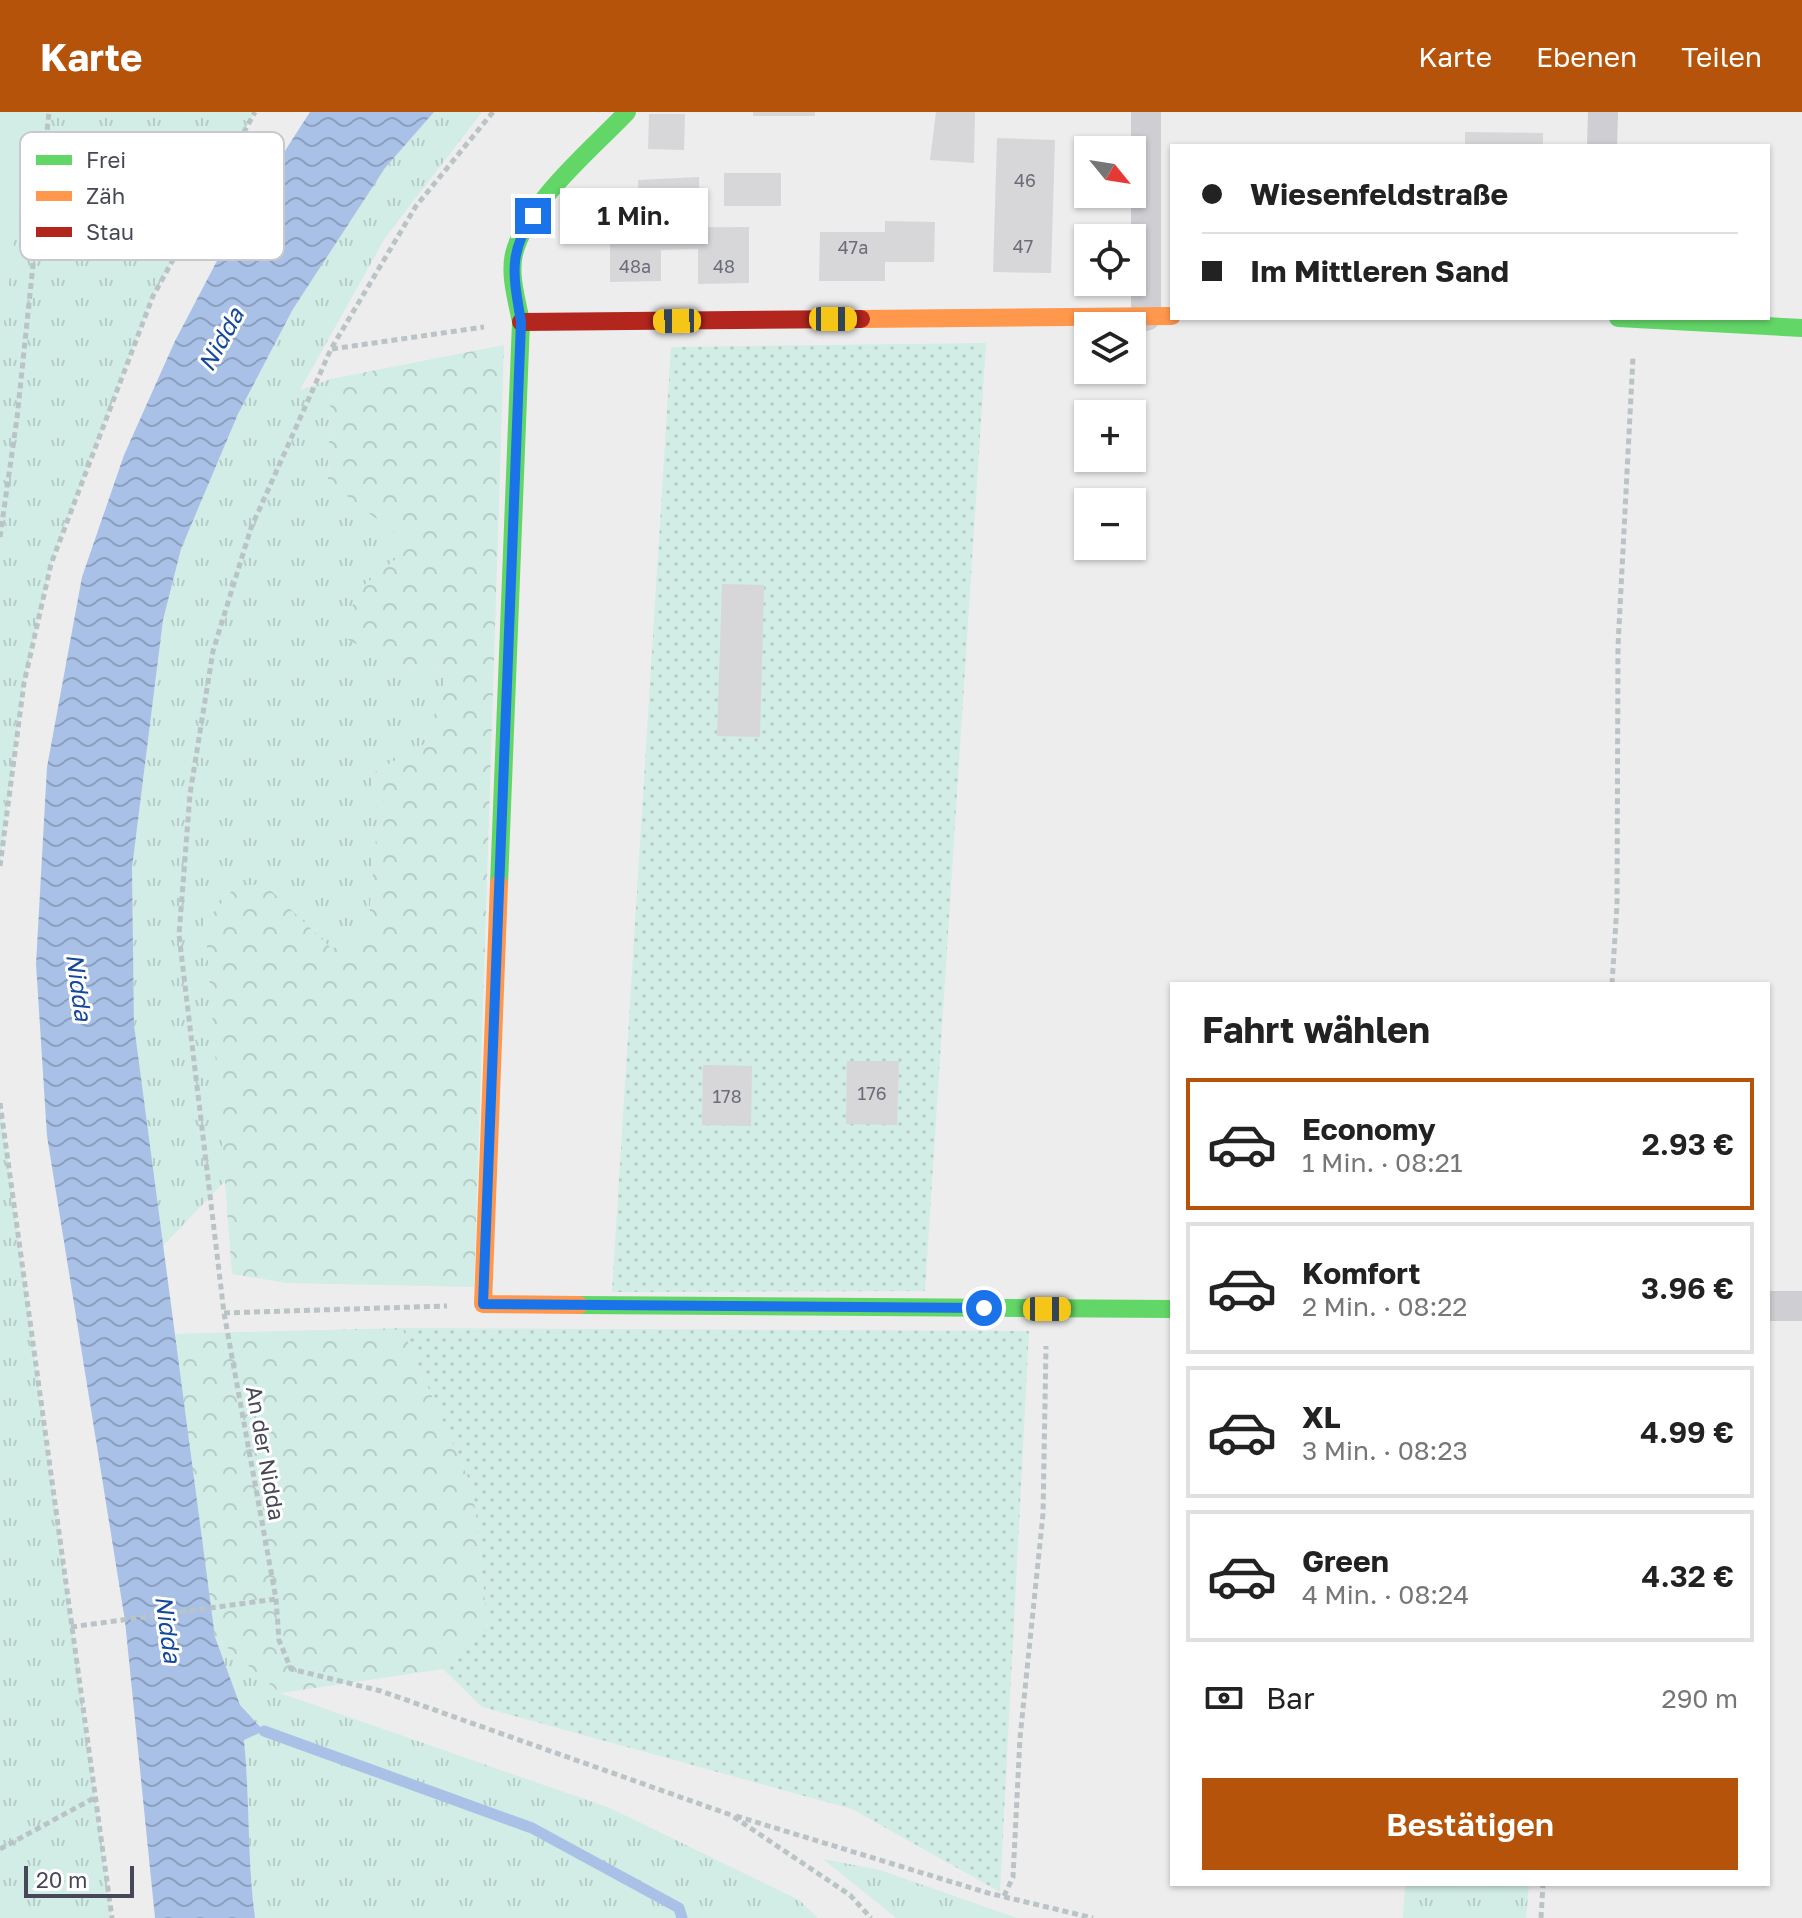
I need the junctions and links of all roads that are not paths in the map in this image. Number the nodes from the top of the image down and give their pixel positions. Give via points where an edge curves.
1 (627, 112) edge
2 (1146, 112) edge
3 (1603, 112) edge
4 (1602, 144) edge
5 (1159, 316) edge
6 (1646, 320) edge
7 (521, 322) junction
8 (1802, 328) edge
9 (1770, 1306) edge
10 (1802, 1306) edge
11 (1170, 1309) edge

1 - 7 street via 520,236 513,276
2 - 5 street
3 - 4 street
5 - 7 street
6 - 8 street
7 - 11 street via 483,1304
9 - 10 street

